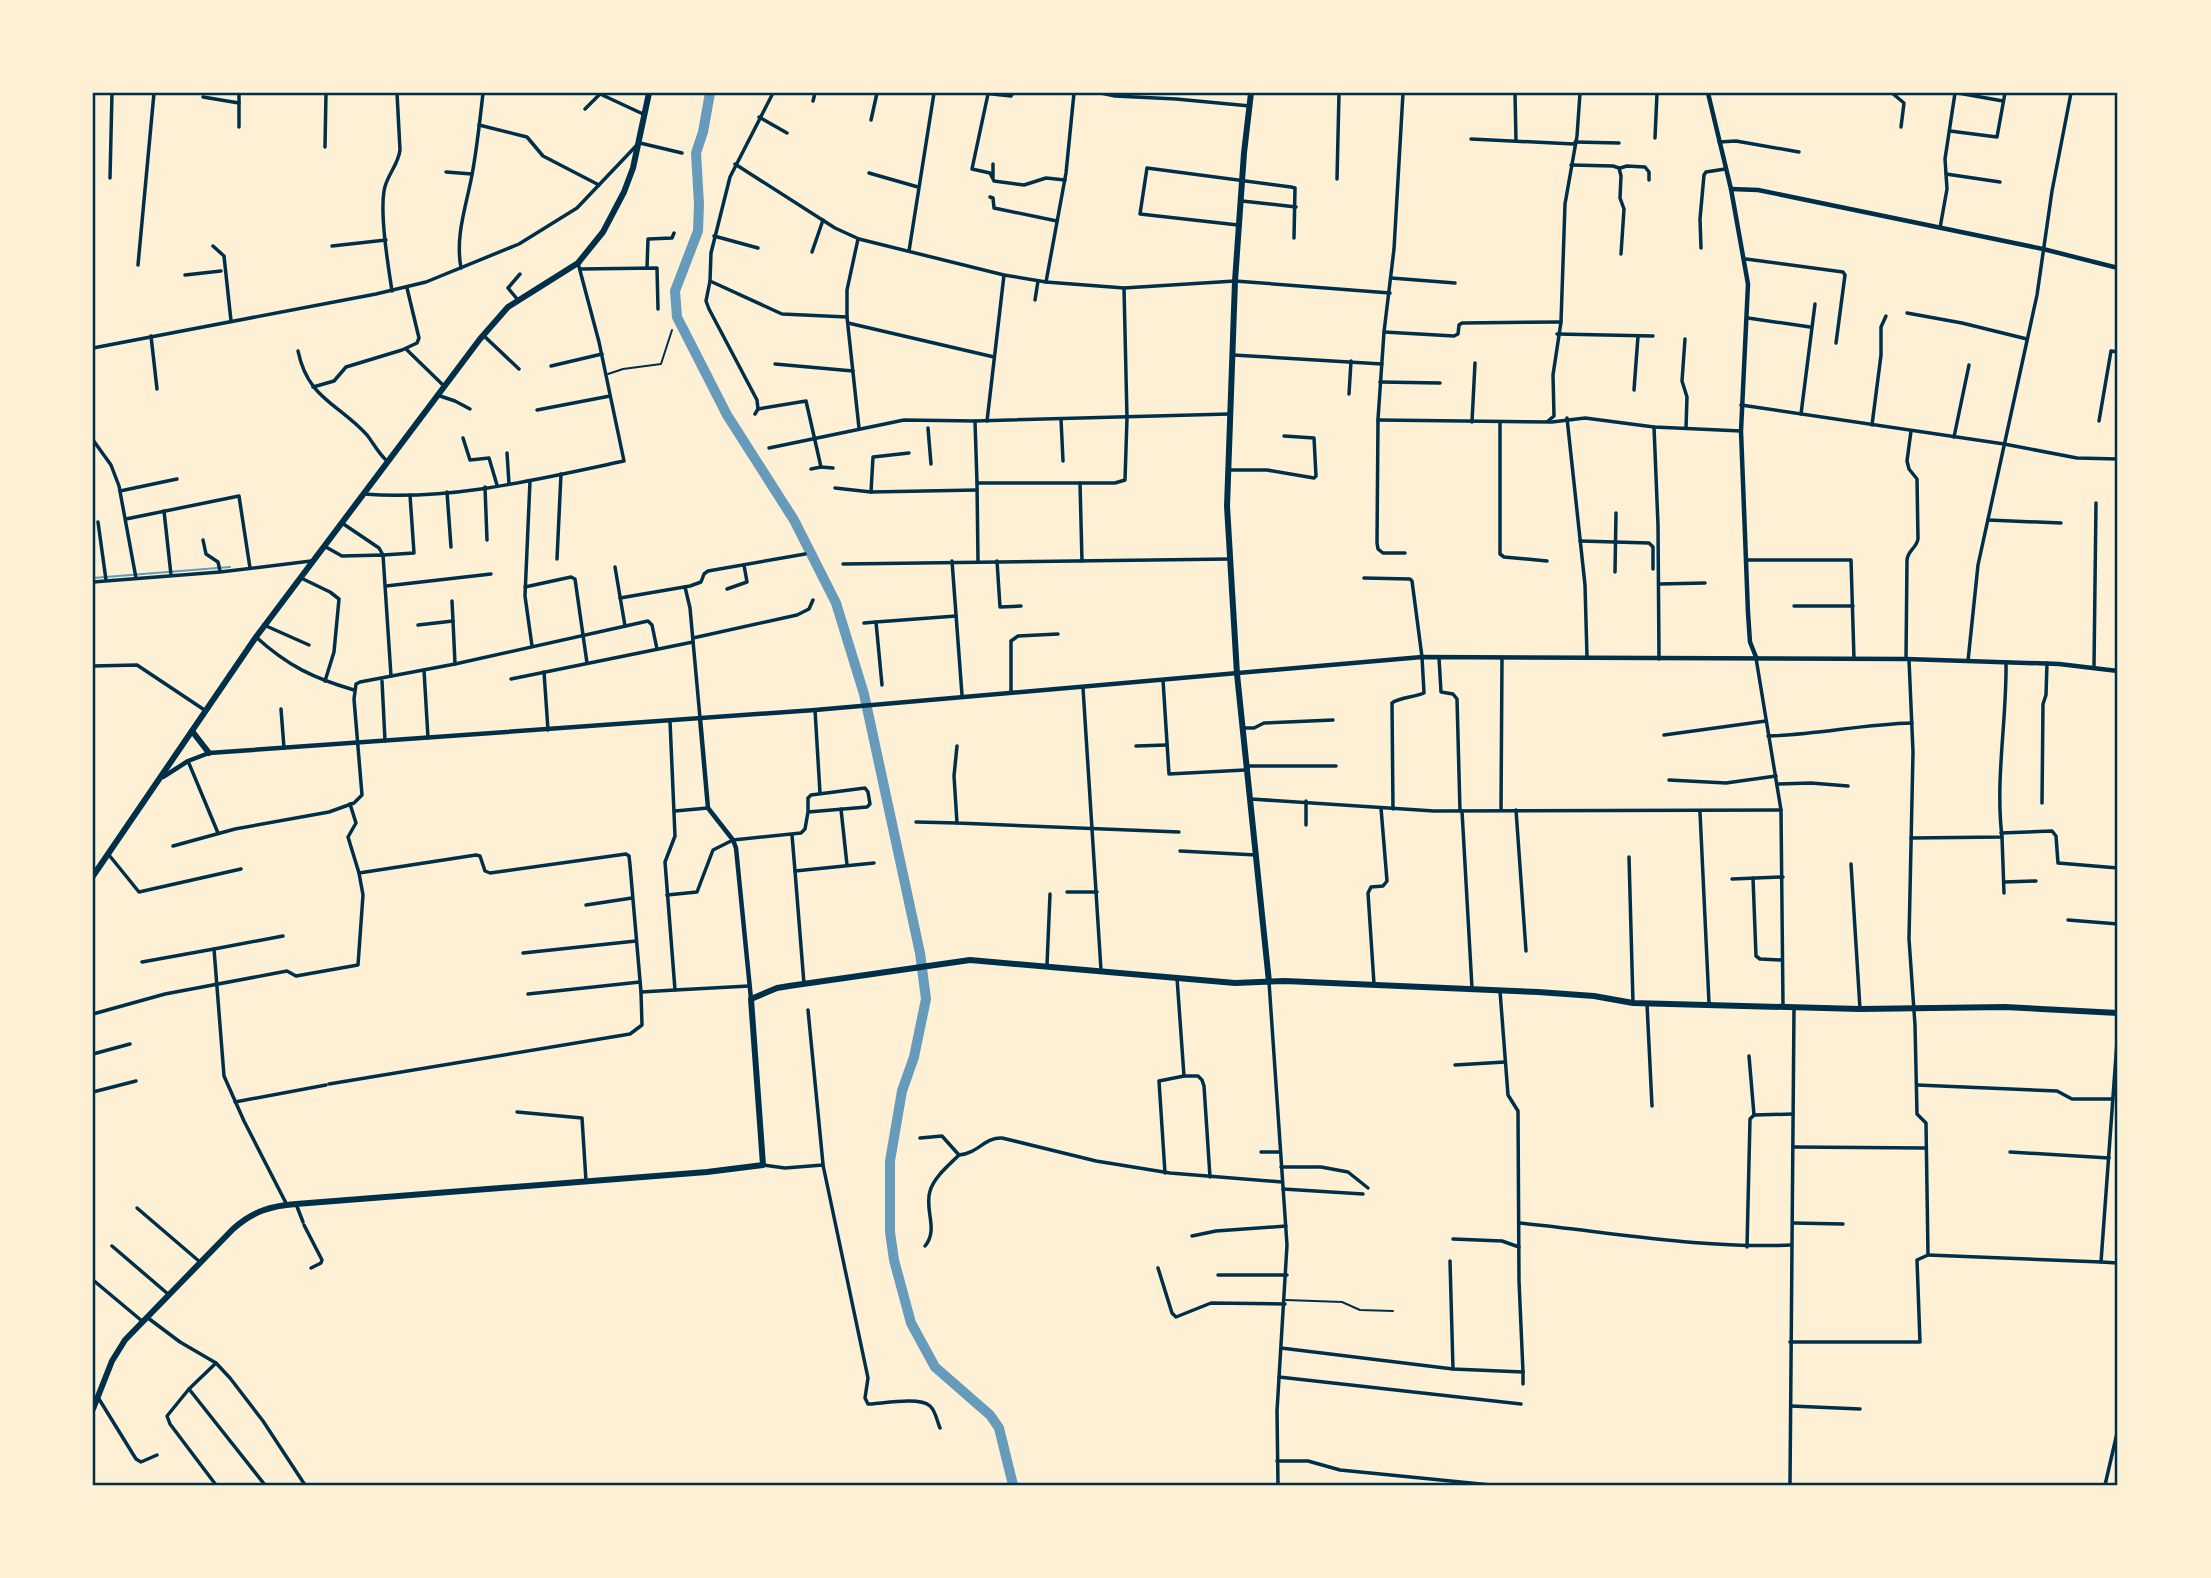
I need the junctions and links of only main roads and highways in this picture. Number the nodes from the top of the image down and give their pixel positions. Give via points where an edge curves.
1 (649, 93) edge
2 (1251, 93) edge
3 (192, 731) junction
4 (209, 753) road end
5 (96, 864) edge
6 (93, 876) edge
7 (1269, 982) junction
8 (2118, 1013) edge
9 (93, 1409) edge

1 - 3 main road via 624,192 579,266 516,297 442,384 308,561
2 - 7 main road via 1235,281 1227,470 1237,674
3 - 4 main road
3 - 5 main road
5 - 6 main road
7 - 8 main road via 1572,994 1647,1004 2005,1007
7 - 9 main road via 1235,984 970,960 777,988 751,999 763,1165 262,1209 251,1214 145,1319 117,1353

